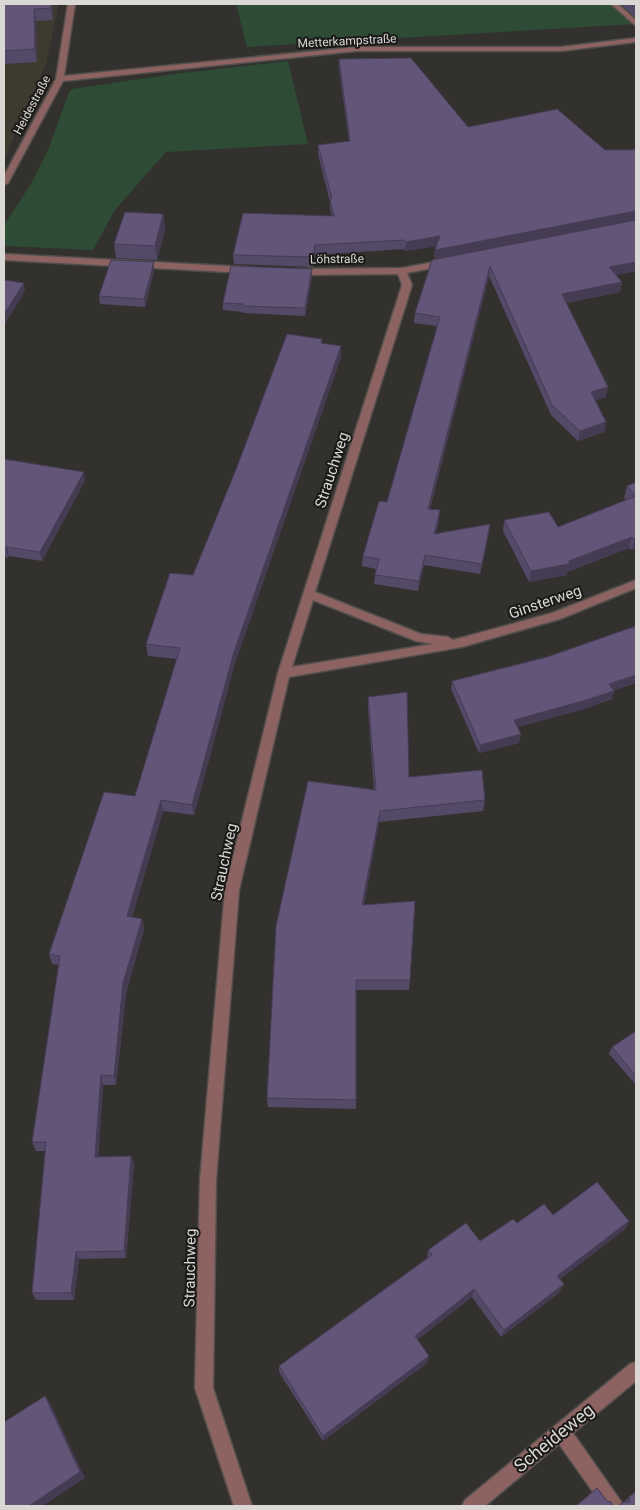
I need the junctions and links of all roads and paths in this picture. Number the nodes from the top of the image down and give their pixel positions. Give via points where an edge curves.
1 (71, 4) edge
2 (614, 4) edge
3 (636, 24) edge
4 (636, 40) edge
5 (60, 79) junction
6 (4, 183) edge
7 (4, 257) edge
8 (451, 261) edge
9 (255, 271) edge
10 (402, 271) junction
11 (284, 272) edge
12 (636, 584) edge
13 (310, 594) junction
14 (462, 643) junction
15 (284, 673) junction
16 (636, 1370) edge
17 (561, 1432) junction
18 (243, 1506) edge
19 (471, 1506) edge
20 (614, 1506) edge

1 - 5 street, Heidestraße
2 - 3 street
4 - 5 street, Metterkampstraße via 562,49 356,50
5 - 6 street, Heidestraße
7 - 9 street
8 - 10 street, Löhstraße
10 - 11 street, Löhstraße
10 - 13 street, Strauchweg via 407,285
12 - 14 street, Ginsterweg via 556,616
13 - 14 street, Ginsterweg via 420,638
13 - 15 street, Strauchweg
14 - 15 street, Ginsterweg
15 - 18 street, Strauchweg via 232,890 208,1180 204,1388
16 - 17 street, Scheideweg
17 - 19 street, Scheideweg
17 - 20 street

